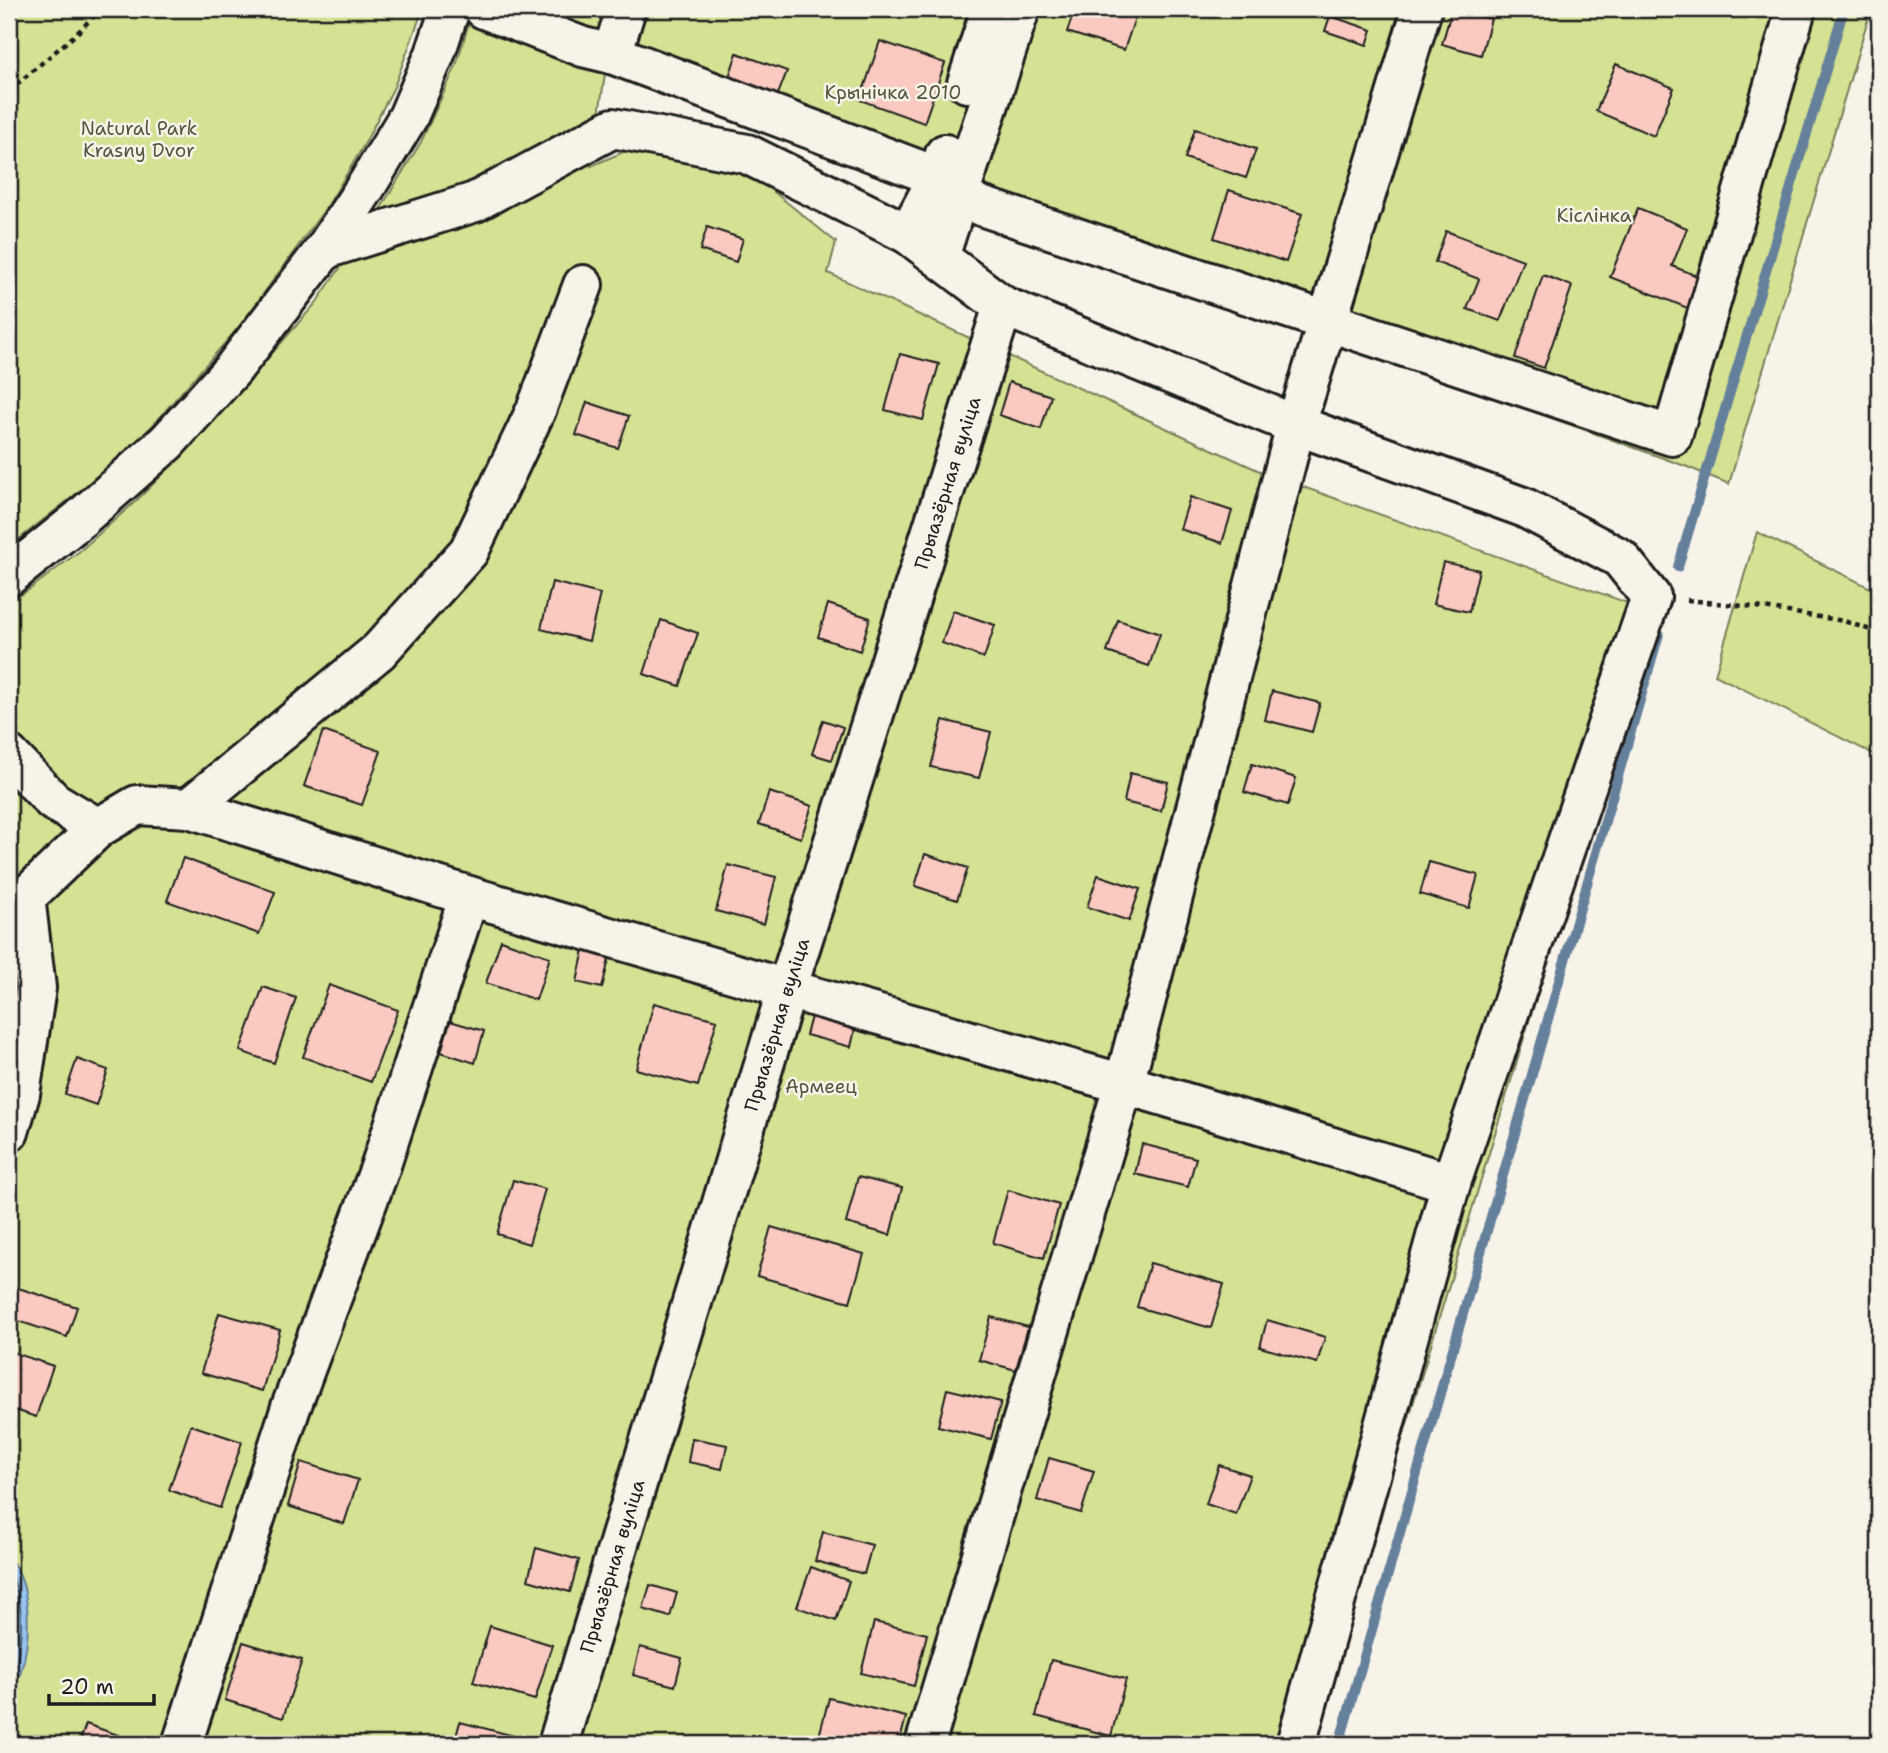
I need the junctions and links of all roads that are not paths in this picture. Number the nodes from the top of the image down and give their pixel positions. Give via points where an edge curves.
1 (450, 9) edge
2 (484, 9) edge
3 (626, 9) edge
4 (991, 9) edge
5 (1020, 9) edge
6 (1422, 9) edge
7 (1796, 9) edge
8 (612, 54) junction
9 (947, 188) junction
10 (908, 234) junction
11 (325, 249) junction
12 (939, 257) junction
13 (583, 285) dead end
14 (1003, 306) junction
15 (1327, 321) junction
16 (1296, 425) junction
17 (9, 576) edge
18 (9, 755) edge
19 (189, 808) junction
20 (98, 828) junction
21 (470, 896) junction
22 (17, 905) edge
23 (787, 989) junction
24 (1124, 1084) junction
25 (9, 1132) edge
26 (1451, 1183) junction
27 (182, 1744) edge
28 (558, 1744) edge
29 (925, 1744) edge
30 (1296, 1744) edge

1 - 11 street via 408,117
2 - 8 street
3 - 8 street
4 - 9 street
5 - 9 street
6 - 15 street
7 - 15 street via 1672,436
8 - 9 street
9 - 10 street
9 - 12 street
9 - 15 street
10 - 11 street via 747,154 613,128 475,202
10 - 12 street
11 - 17 street via 233,369 167,442
12 - 14 street
13 - 19 street via 536,410 469,551 379,652
14 - 16 street
14 - 23 street, Прыазёрная вуліца
15 - 16 street
16 - 24 street
16 - 26 street via 1523,507 1620,558 1651,597
18 - 20 street via 53,801
19 - 20 street via 137,805
19 - 21 street
20 - 22 street
21 - 23 street
21 - 27 street via 380,1168 291,1407
22 - 25 street via 36,988 20,1094
23 - 24 street
23 - 28 street, Прыазёрная вуліца
24 - 26 street
24 - 29 street
26 - 30 street

